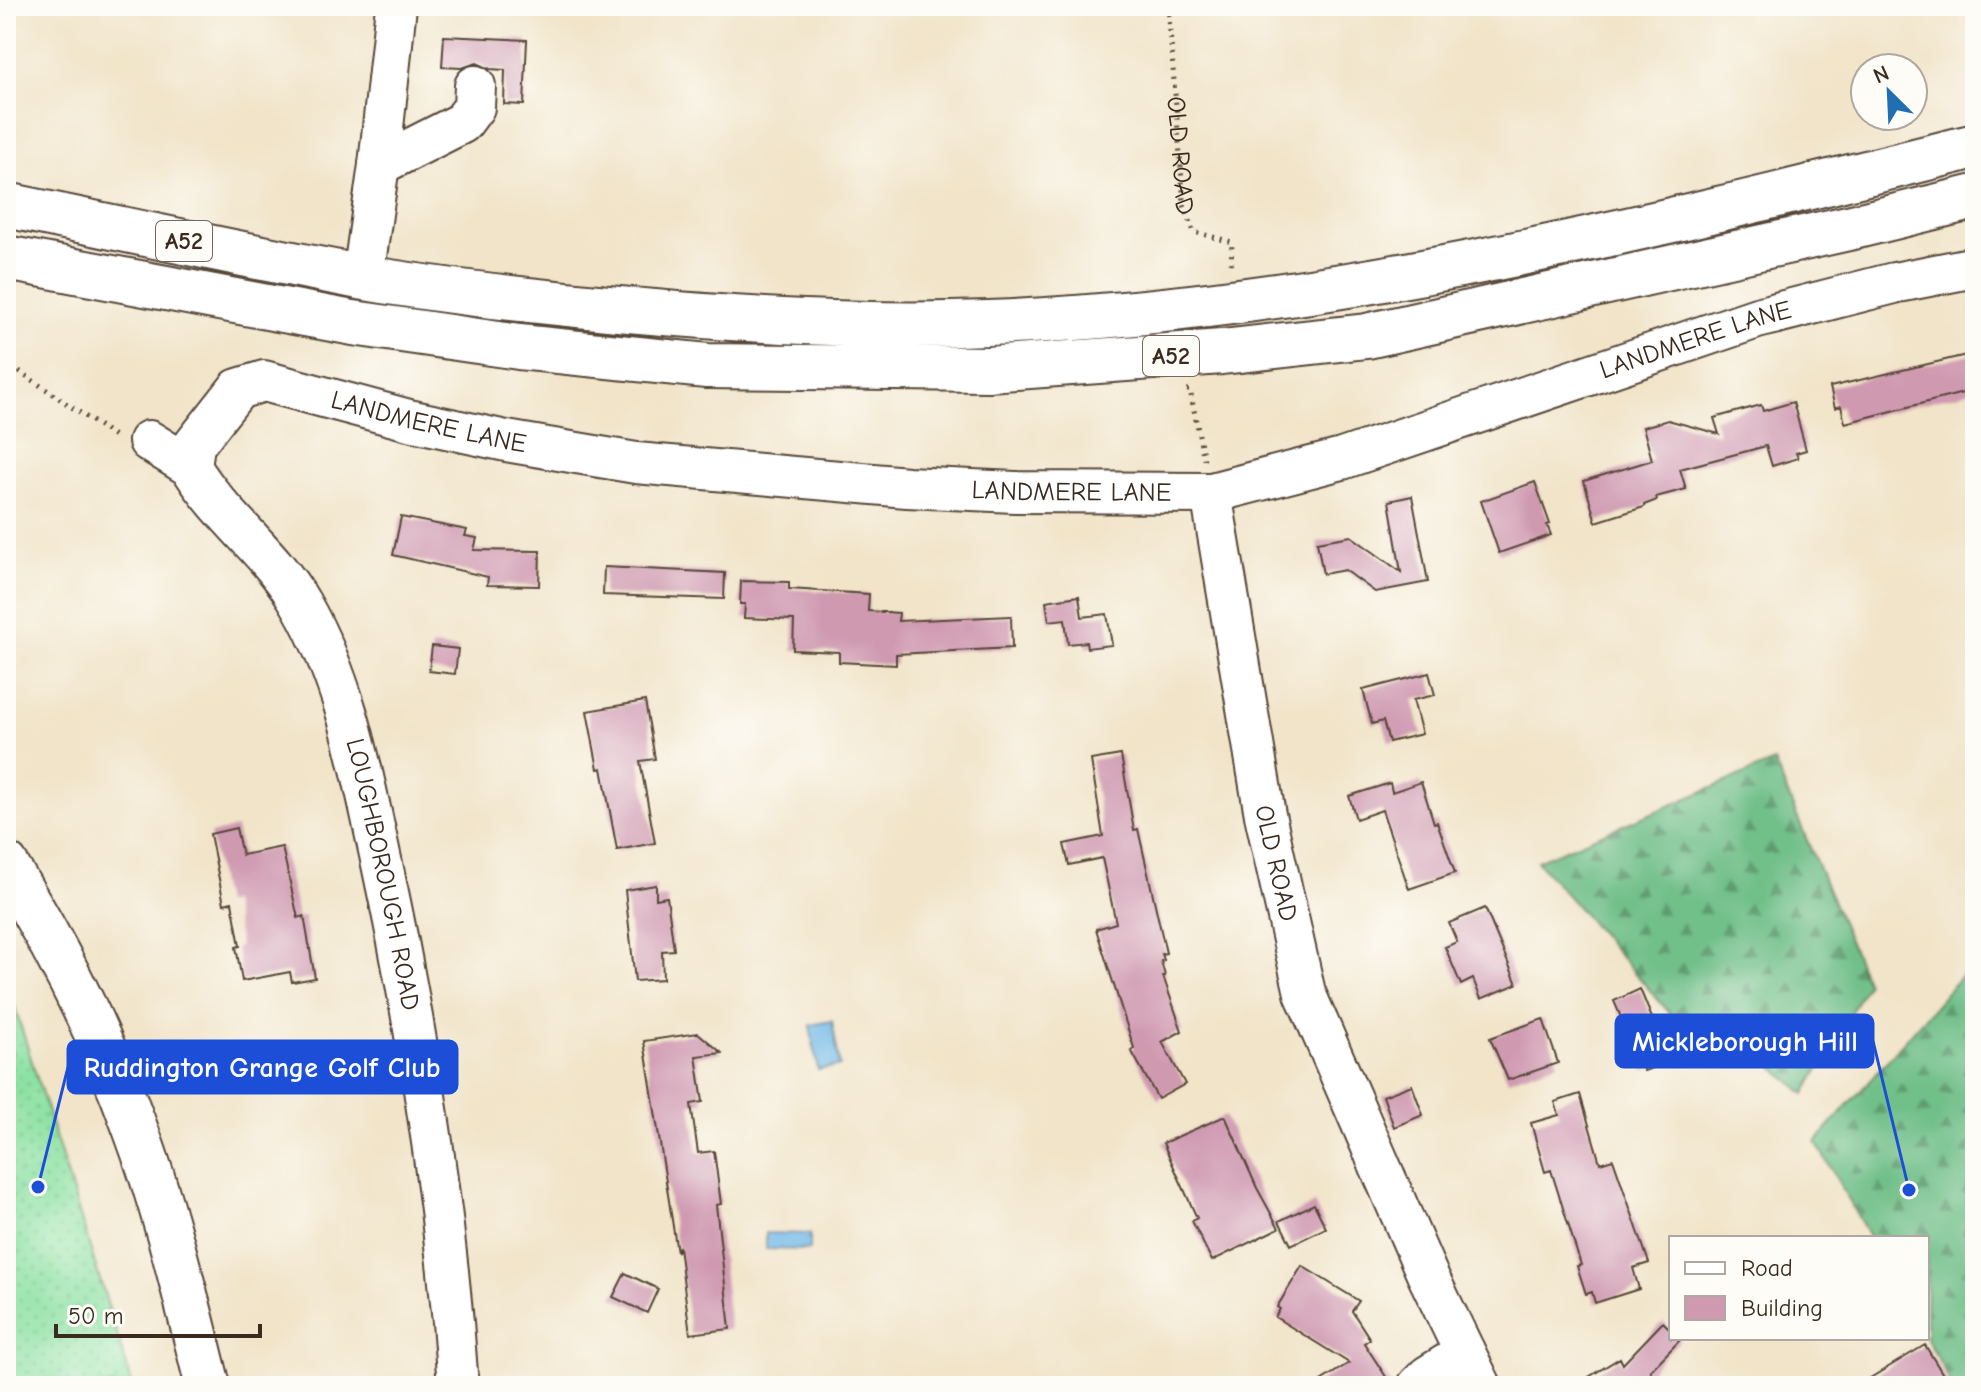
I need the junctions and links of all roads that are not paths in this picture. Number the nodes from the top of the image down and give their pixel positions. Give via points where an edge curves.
1 (396, 6) edge
2 (475, 86) dead end
3 (1975, 146) edge
4 (379, 165) junction
5 (1975, 197) edge
6 (6, 205) edge
7 (6, 258) edge
8 (1975, 267) edge
9 (363, 277) junction
10 (137, 442) road end
11 (191, 467) junction
12 (1211, 493) junction
13 (6, 865) edge
14 (1473, 1369) edge
15 (208, 1386) edge
16 (458, 1386) edge
17 (1418, 1386) edge

1 - 4 street
2 - 4 street via 474,107 462,123
3 - 9 main road, A52 via 1535,251 1357,284 1106,317 860,323 710,317 522,300
4 - 9 street
5 - 7 main road, A52 via 1367,336 1207,354 988,369 707,366 519,347 353,323
6 - 9 main road, A52
8 - 12 street, LANDMERE LANE via 1757,318 1342,459
10 - 11 street
11 - 12 street, LANDMERE LANE via 194,445 238,389 264,381 409,420 636,463 922,488
11 - 16 street, LOUGHBOROUGH ROAD via 300,603 351,722 428,1108
12 - 14 street, OLD ROAD via 1265,815 1305,993
13 - 15 main road via 96,1033 135,1128
14 - 17 street via 1428,1376

